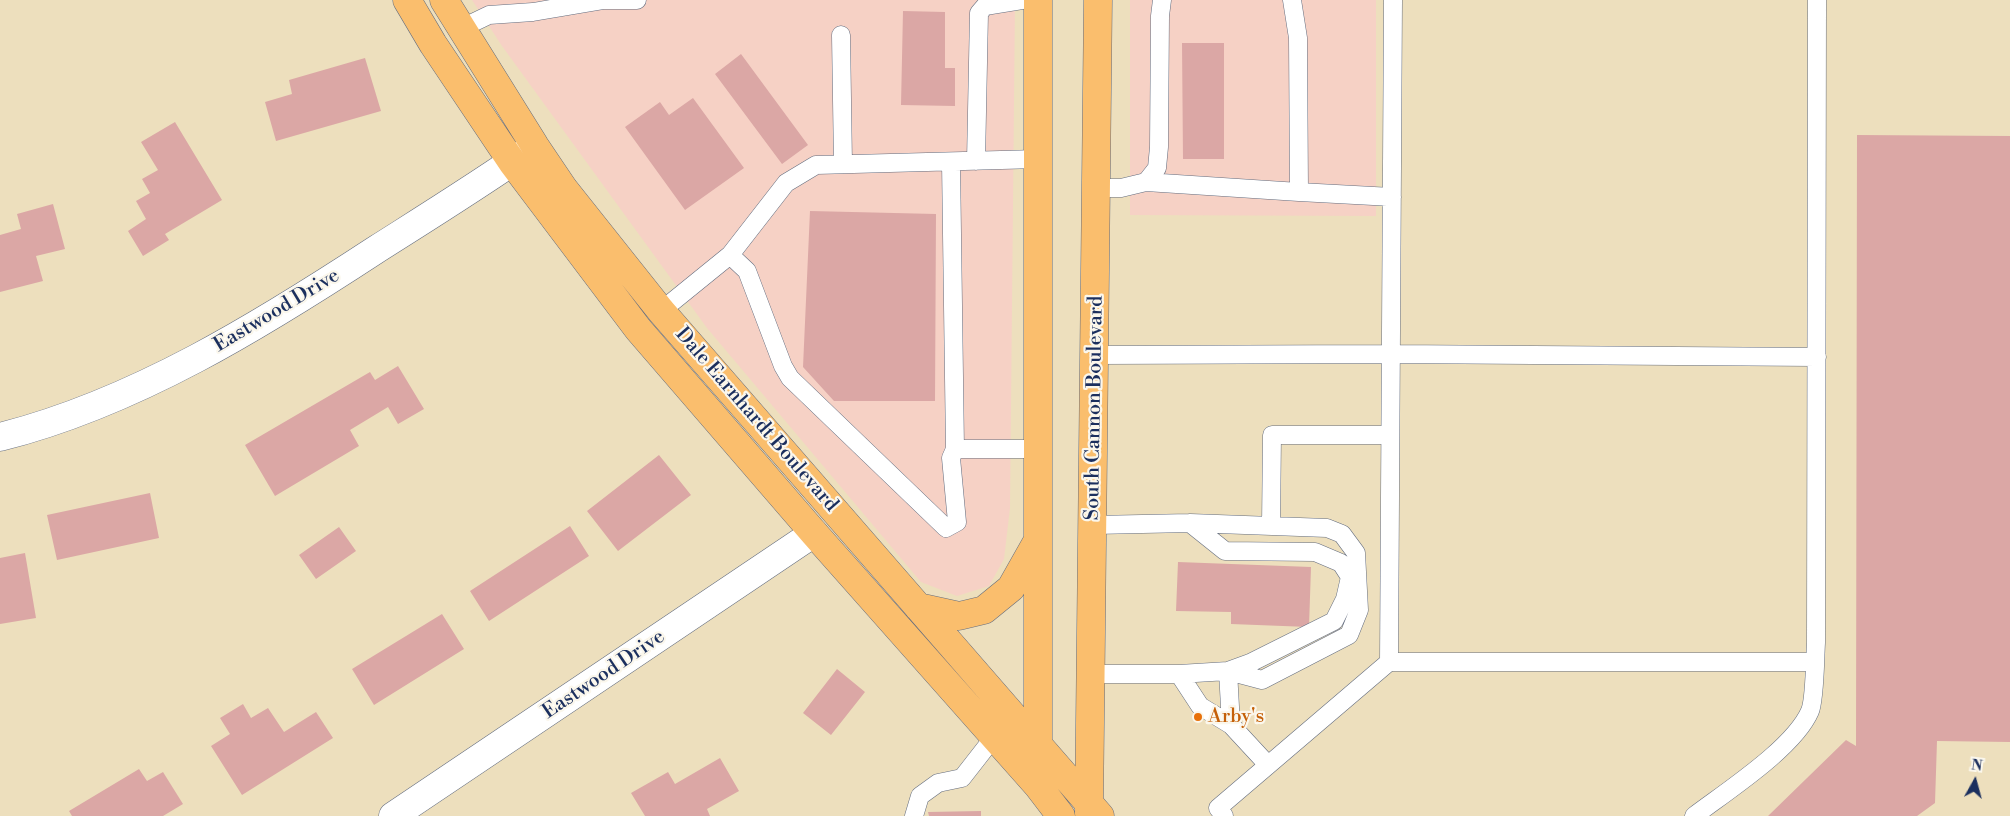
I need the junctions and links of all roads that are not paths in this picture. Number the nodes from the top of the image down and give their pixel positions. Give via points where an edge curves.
1 (407, 0) edge
2 (444, 0) edge
3 (604, 0) edge
4 (637, 0) edge
5 (1022, 0) edge
6 (1038, 0) edge
7 (1098, 0) edge
8 (1162, 0) edge
9 (1292, 0) edge
10 (1393, 0) edge
11 (1817, 0) edge
12 (462, 28) junction
13 (841, 35) dead end
14 (535, 146) junction
15 (1038, 159) junction
16 (512, 162) junction
17 (951, 162) junction
18 (976, 162) junction
19 (843, 164) junction
20 (1146, 182) junction
21 (1098, 188) junction
22 (1299, 192) junction
23 (1392, 197) junction
24 (730, 254) junction
25 (660, 311) junction
26 (1391, 354) junction
27 (1096, 355) junction
28 (1817, 357) junction
29 (1390, 435) junction
30 (0, 437) edge
31 (955, 449) junction
32 (1037, 449) junction
33 (1190, 523) junction
34 (1094, 525) junction
35 (1271, 526) junction
36 (814, 533) junction
37 (1038, 541) junction
38 (918, 607) junction
39 (1389, 662) junction
40 (1814, 662) junction
41 (1228, 671) junction
42 (1092, 674) junction
43 (1179, 674) junction
44 (1231, 725) junction
45 (994, 737) junction
46 (1038, 745) junction
47 (1268, 765) junction
48 (1038, 786) junction
49 (1093, 812) edge
50 (393, 816) edge
51 (914, 816) edge
52 (1038, 816) edge
53 (1061, 816) edge
54 (1224, 816) edge
55 (1694, 816) edge

1 - 16 main road, Dale Earnhardt Boulevard
2 - 12 main road, Dale Earnhardt Boulevard
3 - 4 lane
3 - 12 lane via 533,12 489,15
5 - 18 lane via 985,6 979,13
6 - 15 main road
7 - 21 main road, South Cannon Boulevard
8 - 20 lane via 1157,168
9 - 22 lane via 1298,38
10 - 23 lane
11 - 28 lane
12 - 14 main road, Dale Earnhardt Boulevard
13 - 19 lane
14 - 16 street, Eastwood Drive
14 - 25 main road, Dale Earnhardt Boulevard via 564,189
15 - 18 lane
15 - 32 main road
16 - 30 street, Eastwood Drive via 302,298 176,370 104,401
16 - 36 main road, Dale Earnhardt Boulevard via 638,329
17 - 18 lane
17 - 19 lane
17 - 31 lane
19 - 24 lane via 816,165 786,183
20 - 21 lane via 1121,188
20 - 22 lane
21 - 27 main road, South Cannon Boulevard
22 - 23 lane
23 - 26 lane
24 - 25 lane
24 - 31 lane via 747,272 790,378 946,528 957,522 951,458
25 - 38 main road, Dale Earnhardt Boulevard
26 - 27 lane
26 - 28 lane
26 - 29 lane
27 - 34 main road, South Cannon Boulevard
28 - 40 lane
29 - 35 lane via 1272,435
29 - 39 lane
31 - 32 lane
32 - 37 main road
33 - 34 lane
33 - 35 lane
33 - 41 lane via 1225,551 1315,552 1341,563 1350,577 1345,599 1334,621
34 - 42 main road, South Cannon Boulevard
35 - 41 lane via 1326,528 1342,534 1356,553 1359,610 1349,635 1262,680
36 - 45 main road, Dale Earnhardt Boulevard
36 - 50 street, Eastwood Drive
37 - 38 main road via 1011,588 984,610 959,616
37 - 46 main road
38 - 46 main road, Dale Earnhardt Boulevard
39 - 40 lane
39 - 47 lane
40 - 55 lane via 1810,710 1802,723 1779,750
41 - 43 lane
41 - 44 lane
42 - 43 lane
42 - 49 main road, South Cannon Boulevard
43 - 44 lane via 1200,706
44 - 47 lane
45 - 48 main road, Dale Earnhardt Boulevard
45 - 51 lane via 962,778 938,783 920,796
46 - 48 main road
46 - 49 main road, Dale Earnhardt Boulevard
47 - 54 lane via 1218,808
48 - 52 main road
48 - 53 main road, Dale Earnhardt Boulevard

